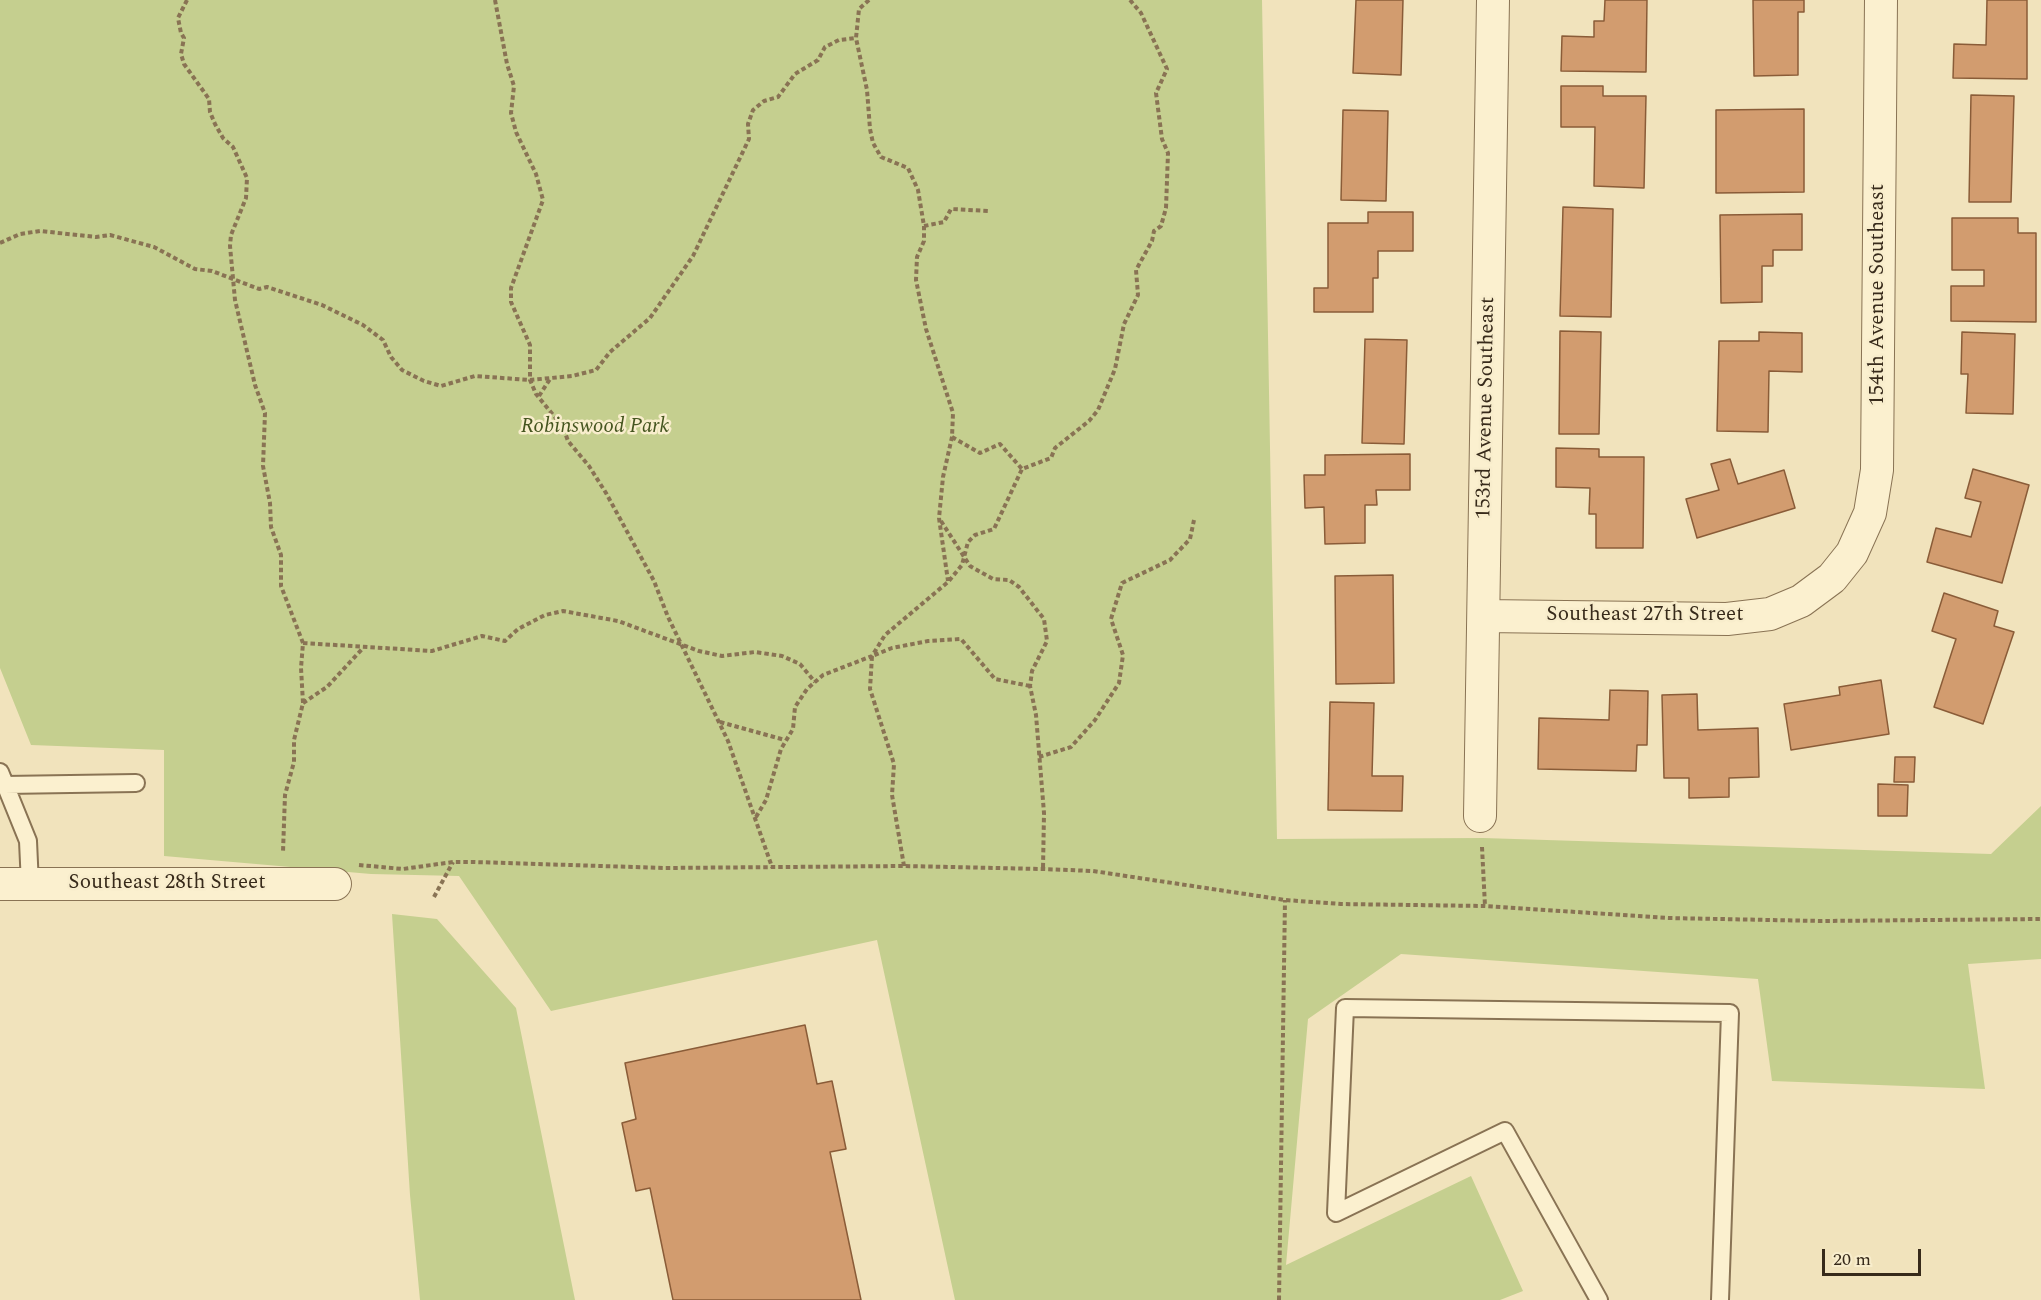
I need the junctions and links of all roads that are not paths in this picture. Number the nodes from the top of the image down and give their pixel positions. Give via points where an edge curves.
1 (1493, 0) edge
2 (1881, 0) edge
3 (1832, 578) joint
4 (1484, 616) junction
5 (3, 779) edge
6 (136, 783) dead end
7 (1480, 816) road end
8 (342, 874) road end
9 (15, 885) edge
10 (1599, 1300) edge
11 (1720, 1300) edge

1 - 4 street, 153rd Avenue Southeast
2 - 3 street, 154th Avenue Southeast via 1877,470 1870,513 1852,553
3 - 4 street, Southeast 27th Street via 1801,601 1770,614 1727,619
4 - 7 street, 153rd Avenue Southeast
5 - 6 lane
5 - 9 lane via 28,842
8 - 9 street, Southeast 28th Street
10 - 11 lane via 1505,1131 1336,1213 1345,1008 1731,1013

